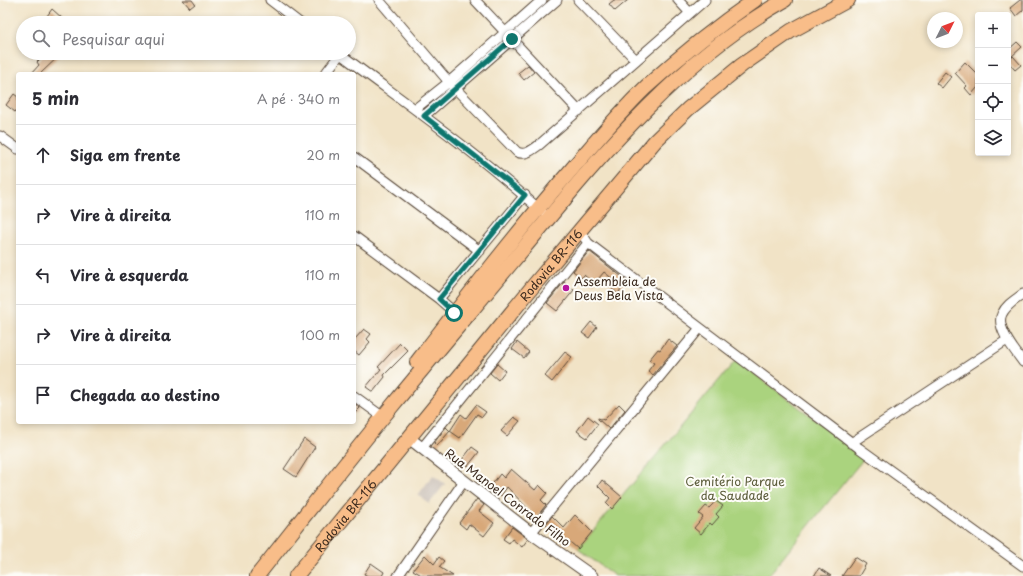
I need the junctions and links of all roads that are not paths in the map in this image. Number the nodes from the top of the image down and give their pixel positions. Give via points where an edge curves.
1 (270, 0) edge
2 (379, 0) edge
3 (475, 0) edge
4 (542, 0) edge
5 (557, 0) edge
6 (578, 0) edge
7 (678, 0) edge
8 (705, 0) edge
9 (755, 0) edge
10 (785, 0) edge
11 (848, 0) edge
12 (690, 13) junction
13 (291, 16) edge
14 (509, 36) junction
15 (336, 60) edge
16 (348, 60) edge
17 (636, 60) junction
18 (326, 72) edge
19 (449, 82) junction
20 (456, 88) junction
21 (415, 109) junction
22 (580, 111) junction
23 (424, 116) junction
24 (0, 136) edge
25 (16, 148) edge
26 (356, 158) edge
27 (525, 195) junction
28 (538, 208) junction
29 (549, 218) junction
30 (580, 231) junction
31 (356, 237) edge
32 (588, 243) junction
33 (480, 251) junction
34 (1023, 294) edge
35 (439, 299) junction
36 (454, 313) junction
37 (700, 328) junction
38 (1007, 340) junction
39 (1023, 362) edge
40 (356, 397) edge
41 (386, 413) junction
42 (409, 438) junction
43 (851, 442) junction
44 (422, 448) junction
45 (464, 481) junction
46 (531, 533) junction
47 (1023, 566) edge
48 (256, 576) edge
49 (296, 576) edge
50 (398, 576) edge
51 (592, 576) edge

1 - 13 street
2 - 19 street
3 - 14 street
4 - 14 street
5 - 14 street
6 - 17 street
7 - 12 street
8 - 12 street
9 - 28 highway via 646,87
10 - 29 highway via 737,30 667,88 615,140
11 - 30 highway, Rodovia BR-116 via 777,40 706,93 656,141
12 - 17 street
14 - 19 street
14 - 20 street
14 - 22 street
15 - 18 street
16 - 21 street
17 - 22 street
19 - 20 street
19 - 21 street
20 - 22 street via 520,154 539,145
20 - 23 street
21 - 23 street
23 - 27 street
24 - 25 street
26 - 33 street
27 - 28 street
27 - 33 street
28 - 29 street
28 - 36 highway
29 - 41 highway
30 - 32 street
30 - 42 highway, Rodovia BR-116
31 - 35 street
32 - 37 street
32 - 44 street
33 - 35 street
34 - 38 street via 1001,315 1000,323
35 - 36 street
36 - 41 highway via 411,370
37 - 43 street
37 - 46 street
38 - 39 street
38 - 43 street
40 - 41 street
41 - 48 highway
42 - 44 street, Rua Manoel Conrado Filho
42 - 49 highway, Rodovia BR-116
43 - 47 street
44 - 45 street, Rua Manoel Conrado Filho
45 - 46 street, Rua Manoel Conrado Filho
45 - 50 street
46 - 51 street, Rua Manoel Conrado Filho

